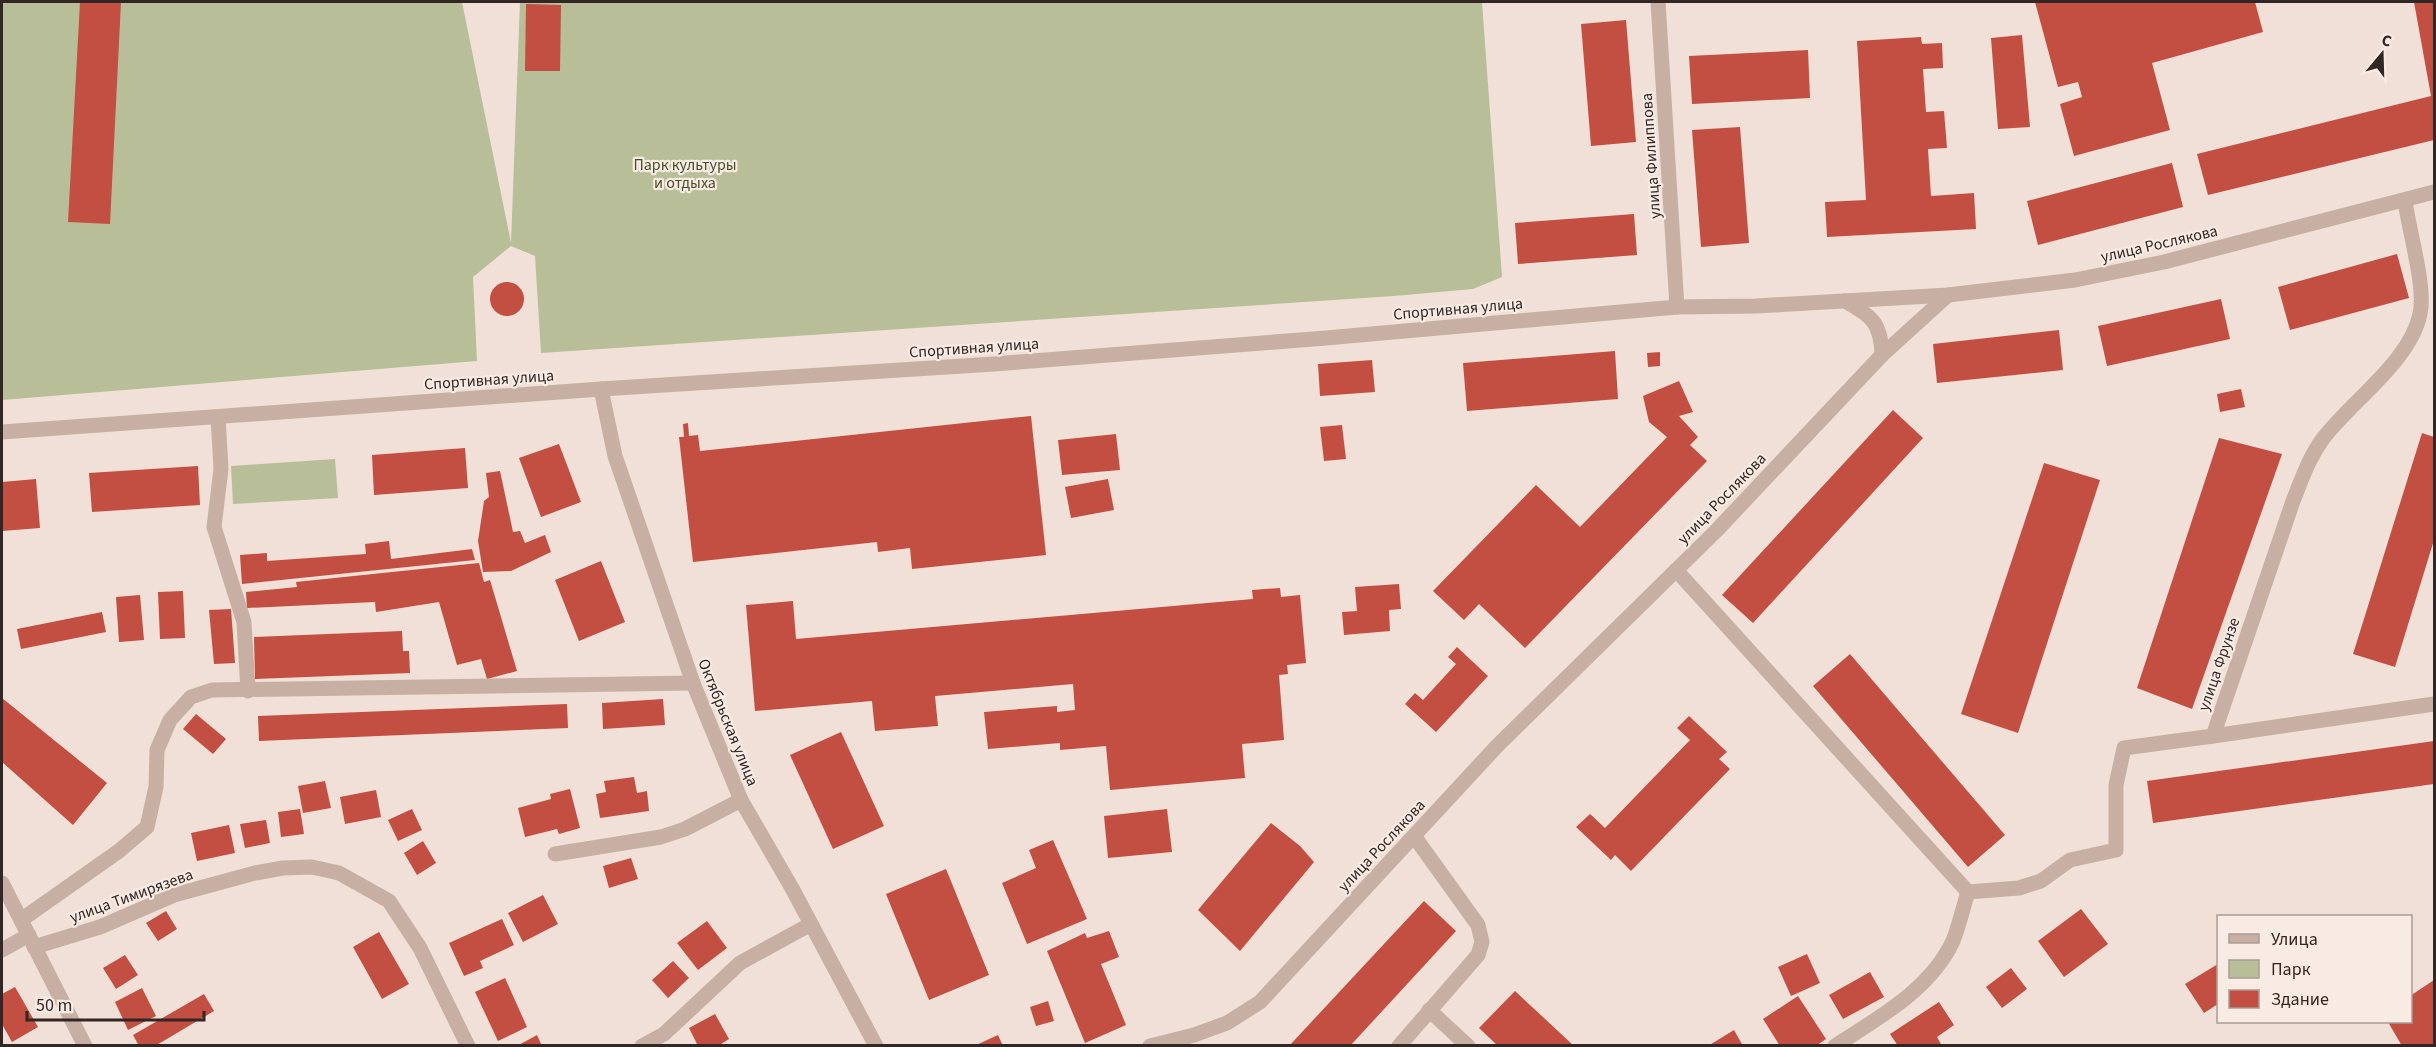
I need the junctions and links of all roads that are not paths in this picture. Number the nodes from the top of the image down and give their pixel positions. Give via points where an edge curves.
1 (1658, 2) edge
2 (2434, 192) edge
3 (2405, 201) junction
4 (1948, 295) junction
5 (1845, 302) junction
6 (1677, 308) junction
7 (1882, 355) junction
8 (601, 389) junction
9 (218, 417) junction
10 (2, 432) edge
11 (1676, 570) junction
12 (693, 683) junction
13 (248, 691) junction
14 (2434, 704) edge
15 (2213, 736) junction
16 (741, 800) junction
17 (1414, 836) junction
18 (555, 854) dead end
19 (2, 883) edge
20 (1968, 892) junction
21 (21, 920) junction
22 (811, 924) junction
23 (32, 941) junction
24 (2, 950) edge
25 (1429, 1010) junction
26 (85, 1046) edge
27 (468, 1046) edge
28 (642, 1046) edge
29 (876, 1046) edge
30 (1150, 1046) edge
31 (1399, 1046) edge
32 (1468, 1046) edge
33 (1835, 1046) edge

1 - 6 street, улица Филиппова
2 - 3 street, улица Рослякова
3 - 4 street, улица Рослякова via 2164,262 2075,280
3 - 15 street, улица Фрунзе via 2421,291 2420,314 2411,341 2321,441 2309,464
4 - 5 street, Спортивная улица
4 - 7 street, улица Рослякова
5 - 6 street, Спортивная улица
5 - 7 street via 1869,315 1878,327
6 - 8 street, Спортивная улица via 994,364
7 - 11 street, улица Рослякова
8 - 9 street, Спортивная улица
8 - 12 street, Октябрьская улица via 615,456
9 - 10 street, Спортивная улица
9 - 13 street via 221,469 214,527 244,622
11 - 17 street, улица Рослякова via 1497,746
11 - 20 street
12 - 13 street
12 - 16 street, Октябрьская улица
13 - 21 street via 212,690 191,697 170,720 157,750 156,787 147,827
14 - 15 street
15 - 20 street, улица Фрунзе via 2124,748 2116,785 2116,850 2070,860 2041,881 2019,888
16 - 18 street via 661,837
16 - 22 street, Октябрьская улица
17 - 25 street via 1478,925 1482,942 1478,955
17 - 30 street, улица Рослякова via 1260,1002 1227,1023
19 - 21 street
20 - 33 street via 1952,941 1933,970 1902,1002
21 - 23 street
22 - 28 street via 740,963 664,1034
22 - 29 street, Октябрьская улица
23 - 24 street, улица Тимирязева
23 - 26 street
23 - 27 street, улица Тимирязева via 100,927 174,895 255,873 312,867 339,873 389,901 420,948
25 - 31 street
25 - 32 street

